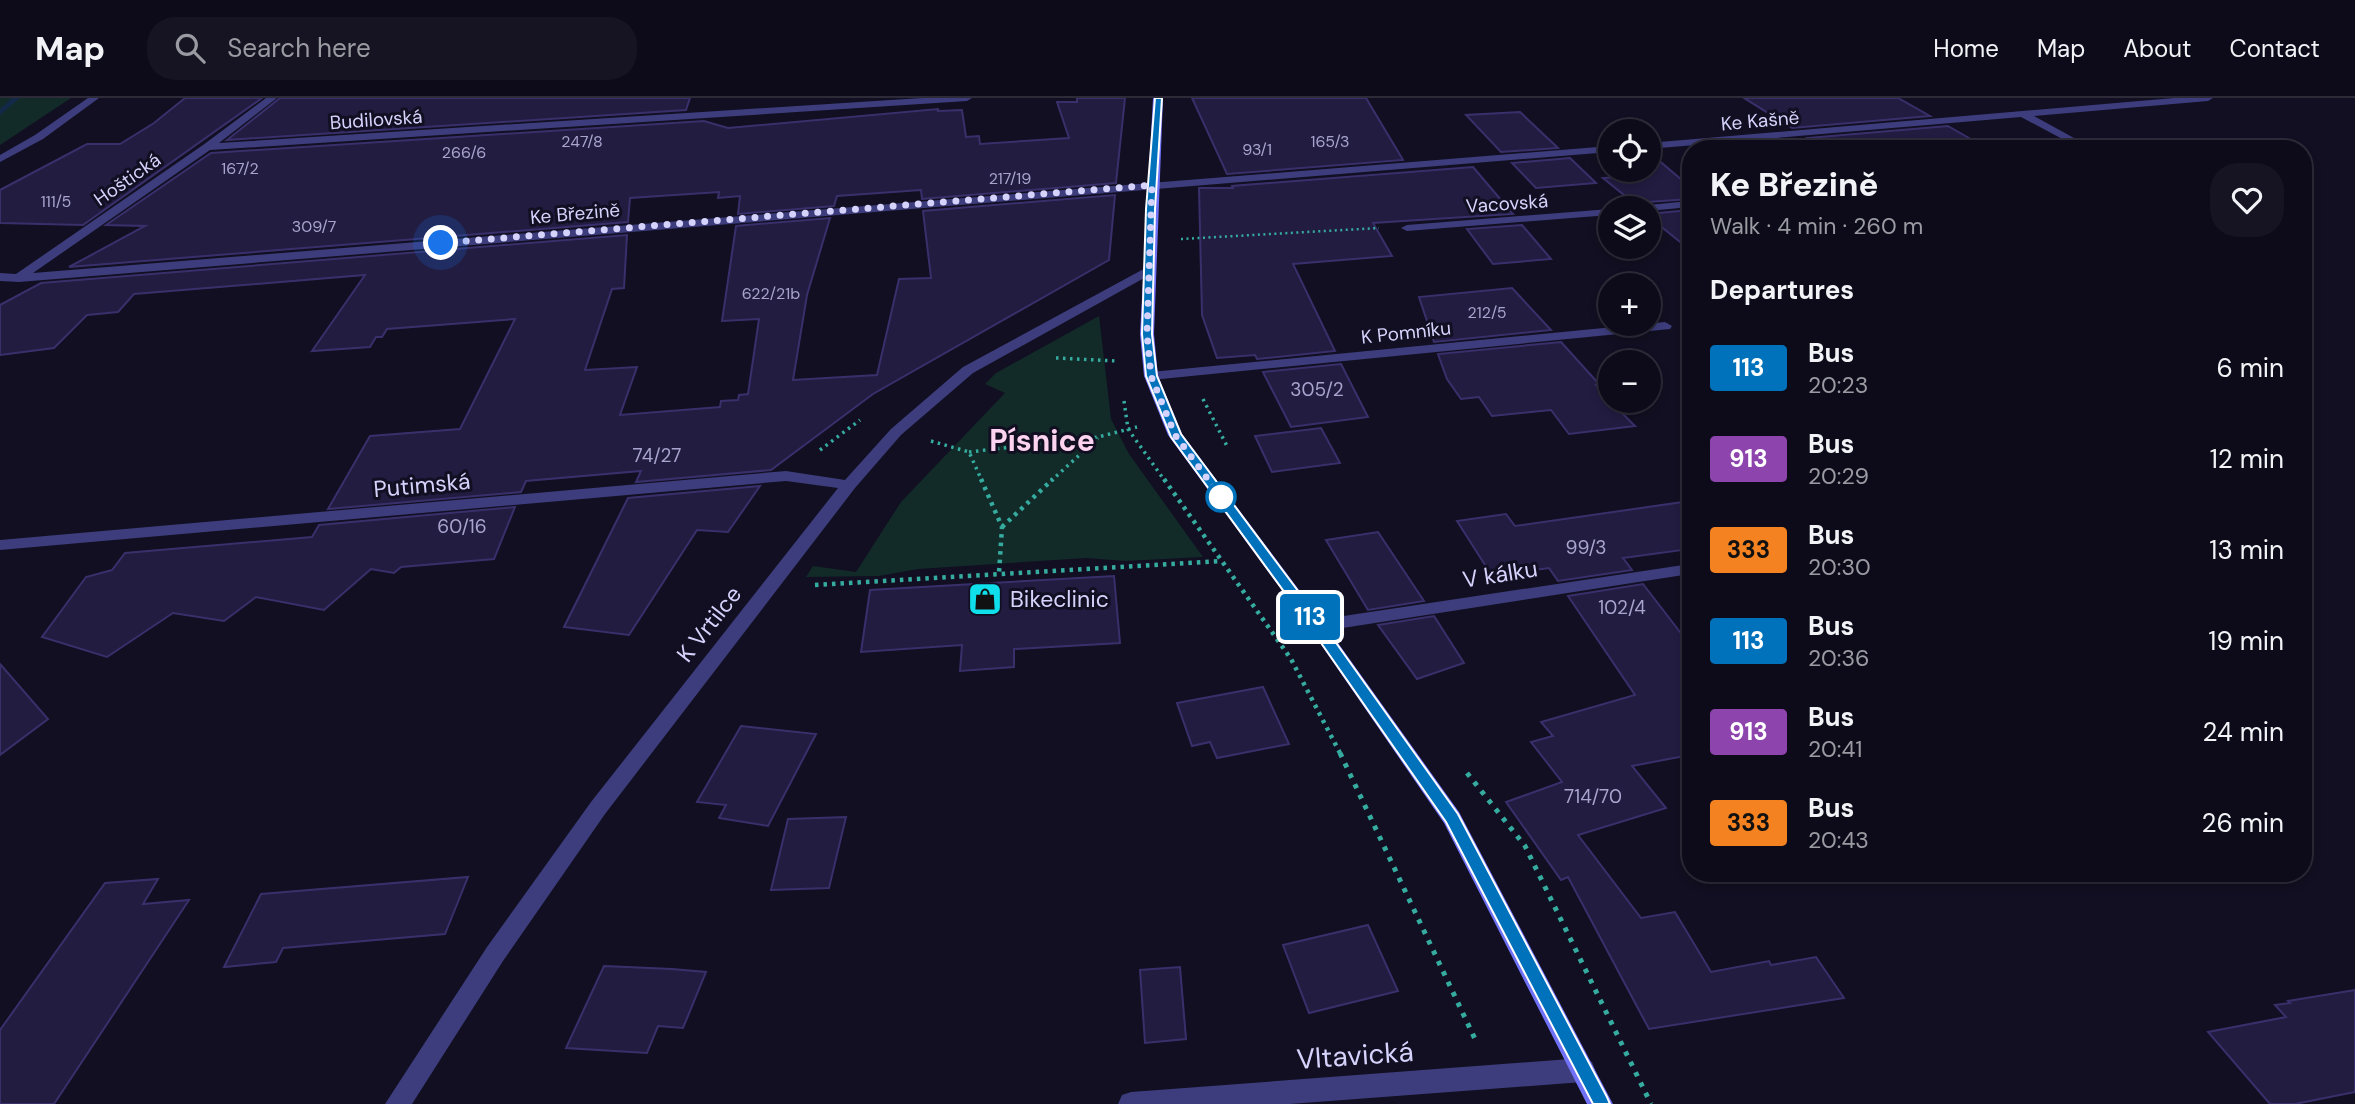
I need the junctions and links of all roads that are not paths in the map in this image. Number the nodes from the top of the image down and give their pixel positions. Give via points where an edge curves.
1 (94, 98) edge
2 (272, 98) edge
3 (967, 98) edge
4 (1158, 98) edge
5 (2208, 98) edge
6 (2023, 114) junction
7 (1742, 139) joint
8 (1729, 140) edge
9 (2072, 140) edge
10 (1682, 143) edge
11 (1661, 145) edge
12 (207, 148) junction
13 (1598, 150) edge
14 (0, 159) edge
15 (1152, 185) junction
16 (1682, 205) edge
17 (1661, 207) edge
18 (1598, 213) edge
19 (1408, 228) road end
20 (1151, 269) junction
21 (0, 276) edge
22 (19, 278) junction
23 (0, 286) edge
24 (1665, 326) dead end
25 (1151, 376) junction
26 (849, 485) junction
27 (0, 545) edge
28 (1682, 570) edge
29 (1317, 626) junction
30 (1583, 1070) junction
31 (398, 1104) edge
32 (1131, 1104) edge
33 (1600, 1104) edge

1 - 14 street
2 - 12 street, Hoštická
3 - 12 street, Budilovská
4 - 15 street
5 - 6 street, Ke Kašně
6 - 7 street, Ke Kašně
6 - 9 street
7 - 8 street, Ke Kašně
10 - 11 street, Ke Kašně
12 - 22 street, Hoštická
13 - 15 street
15 - 20 street
15 - 22 street, Ke Březině
16 - 17 street
18 - 19 street, Vacovská
20 - 25 street via 1147,334
20 - 26 street, K Vrtilce via 968,370 897,432
21 - 22 street, Ke Březině
22 - 23 street, Hoštická
24 - 25 street, K Pomníku
25 - 29 street via 1175,435
26 - 27 street, Putimská via 786,476
26 - 31 street, K Vrtilce via 598,808 495,954
28 - 29 street, V kálku
29 - 30 street via 1452,818
30 - 32 street, Vltavická
30 - 33 street

